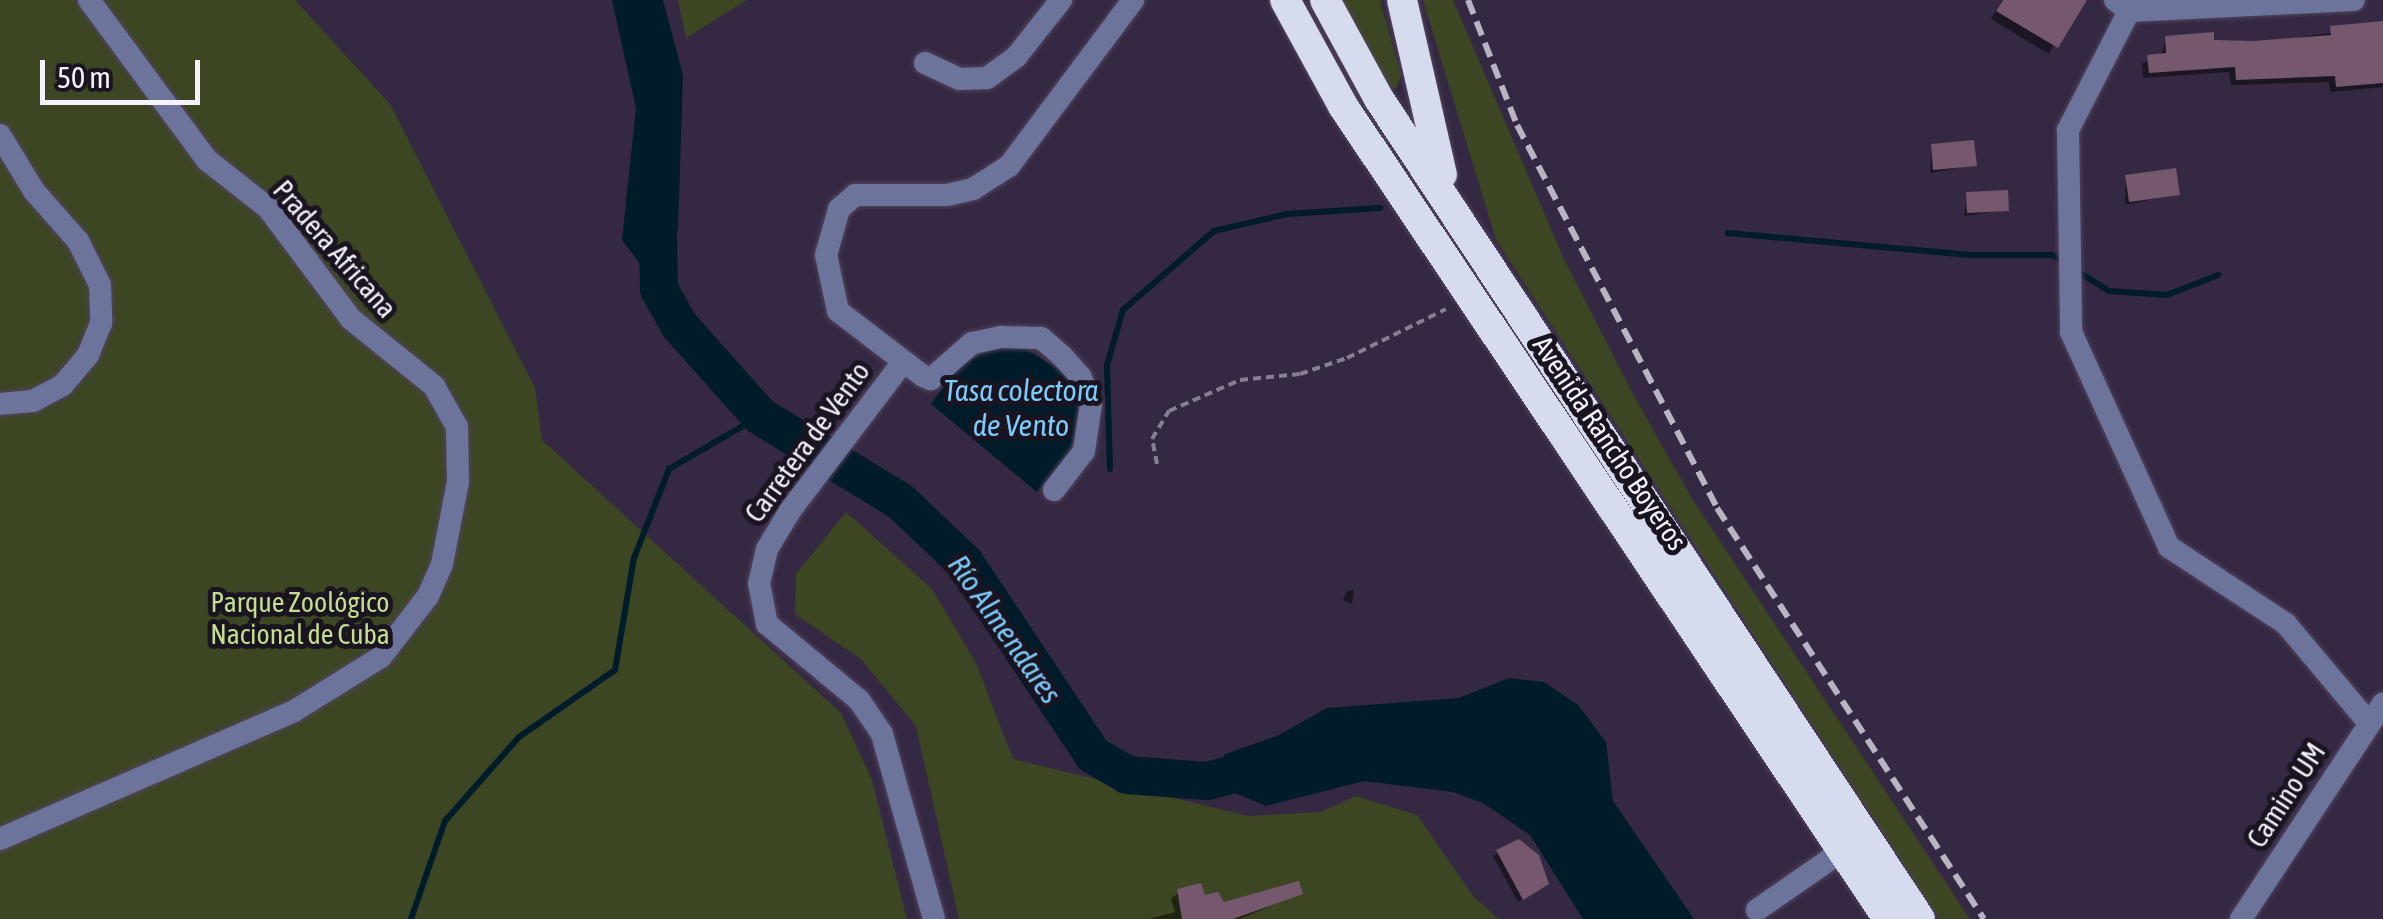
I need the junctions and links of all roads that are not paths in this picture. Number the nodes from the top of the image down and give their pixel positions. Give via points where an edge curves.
1 (89, 0) edge
2 (1061, 0) edge
3 (1133, 0) edge
4 (1285, 0) edge
5 (1325, 0) edge
6 (1402, 0) edge
7 (2354, 0) edge
8 (2122, 6) edge
9 (925, 63) dead end
10 (0, 135) edge
11 (1475, 245) junction
12 (903, 362) junction
13 (0, 404) edge
14 (1054, 490) dead end
15 (2376, 714) edge
16 (0, 838) edge
17 (1842, 850) junction
18 (1758, 910) dead end
19 (934, 919) edge
20 (1888, 919) edge
21 (1920, 919) edge
22 (2241, 919) edge

1 - 16 street, Pradera Africana via 207,160 268,208 351,320 434,386 457,427 458,482 442,564 428,596 381,657 294,711
2 - 9 street via 1016,57 988,78 960,79
3 - 12 street via 992,180 947,195 875,190 854,195 839,209 826,255 838,311
4 - 17 highway, Avenida Rancho Boyeros via 1343,106
5 - 11 highway, Avenida Rancho Boyeros
6 - 11 highway via 1439,166
7 - 8 street
8 - 15 street via 2068,130 2071,332 2169,547 2286,624
10 - 13 street via 34,192 78,241 100,285 100,323 88,355 64,385 33,401
11 - 21 highway, Avenida Rancho Boyeros
12 - 14 street via 931,380 972,343 1042,338 1080,376 1091,404 1084,451
12 - 19 street, Carretera de Vento via 790,511 767,549 759,583 767,624 859,700 882,734
15 - 22 street, Camino UM
17 - 18 street
17 - 20 highway, Avenida Rancho Boyeros

